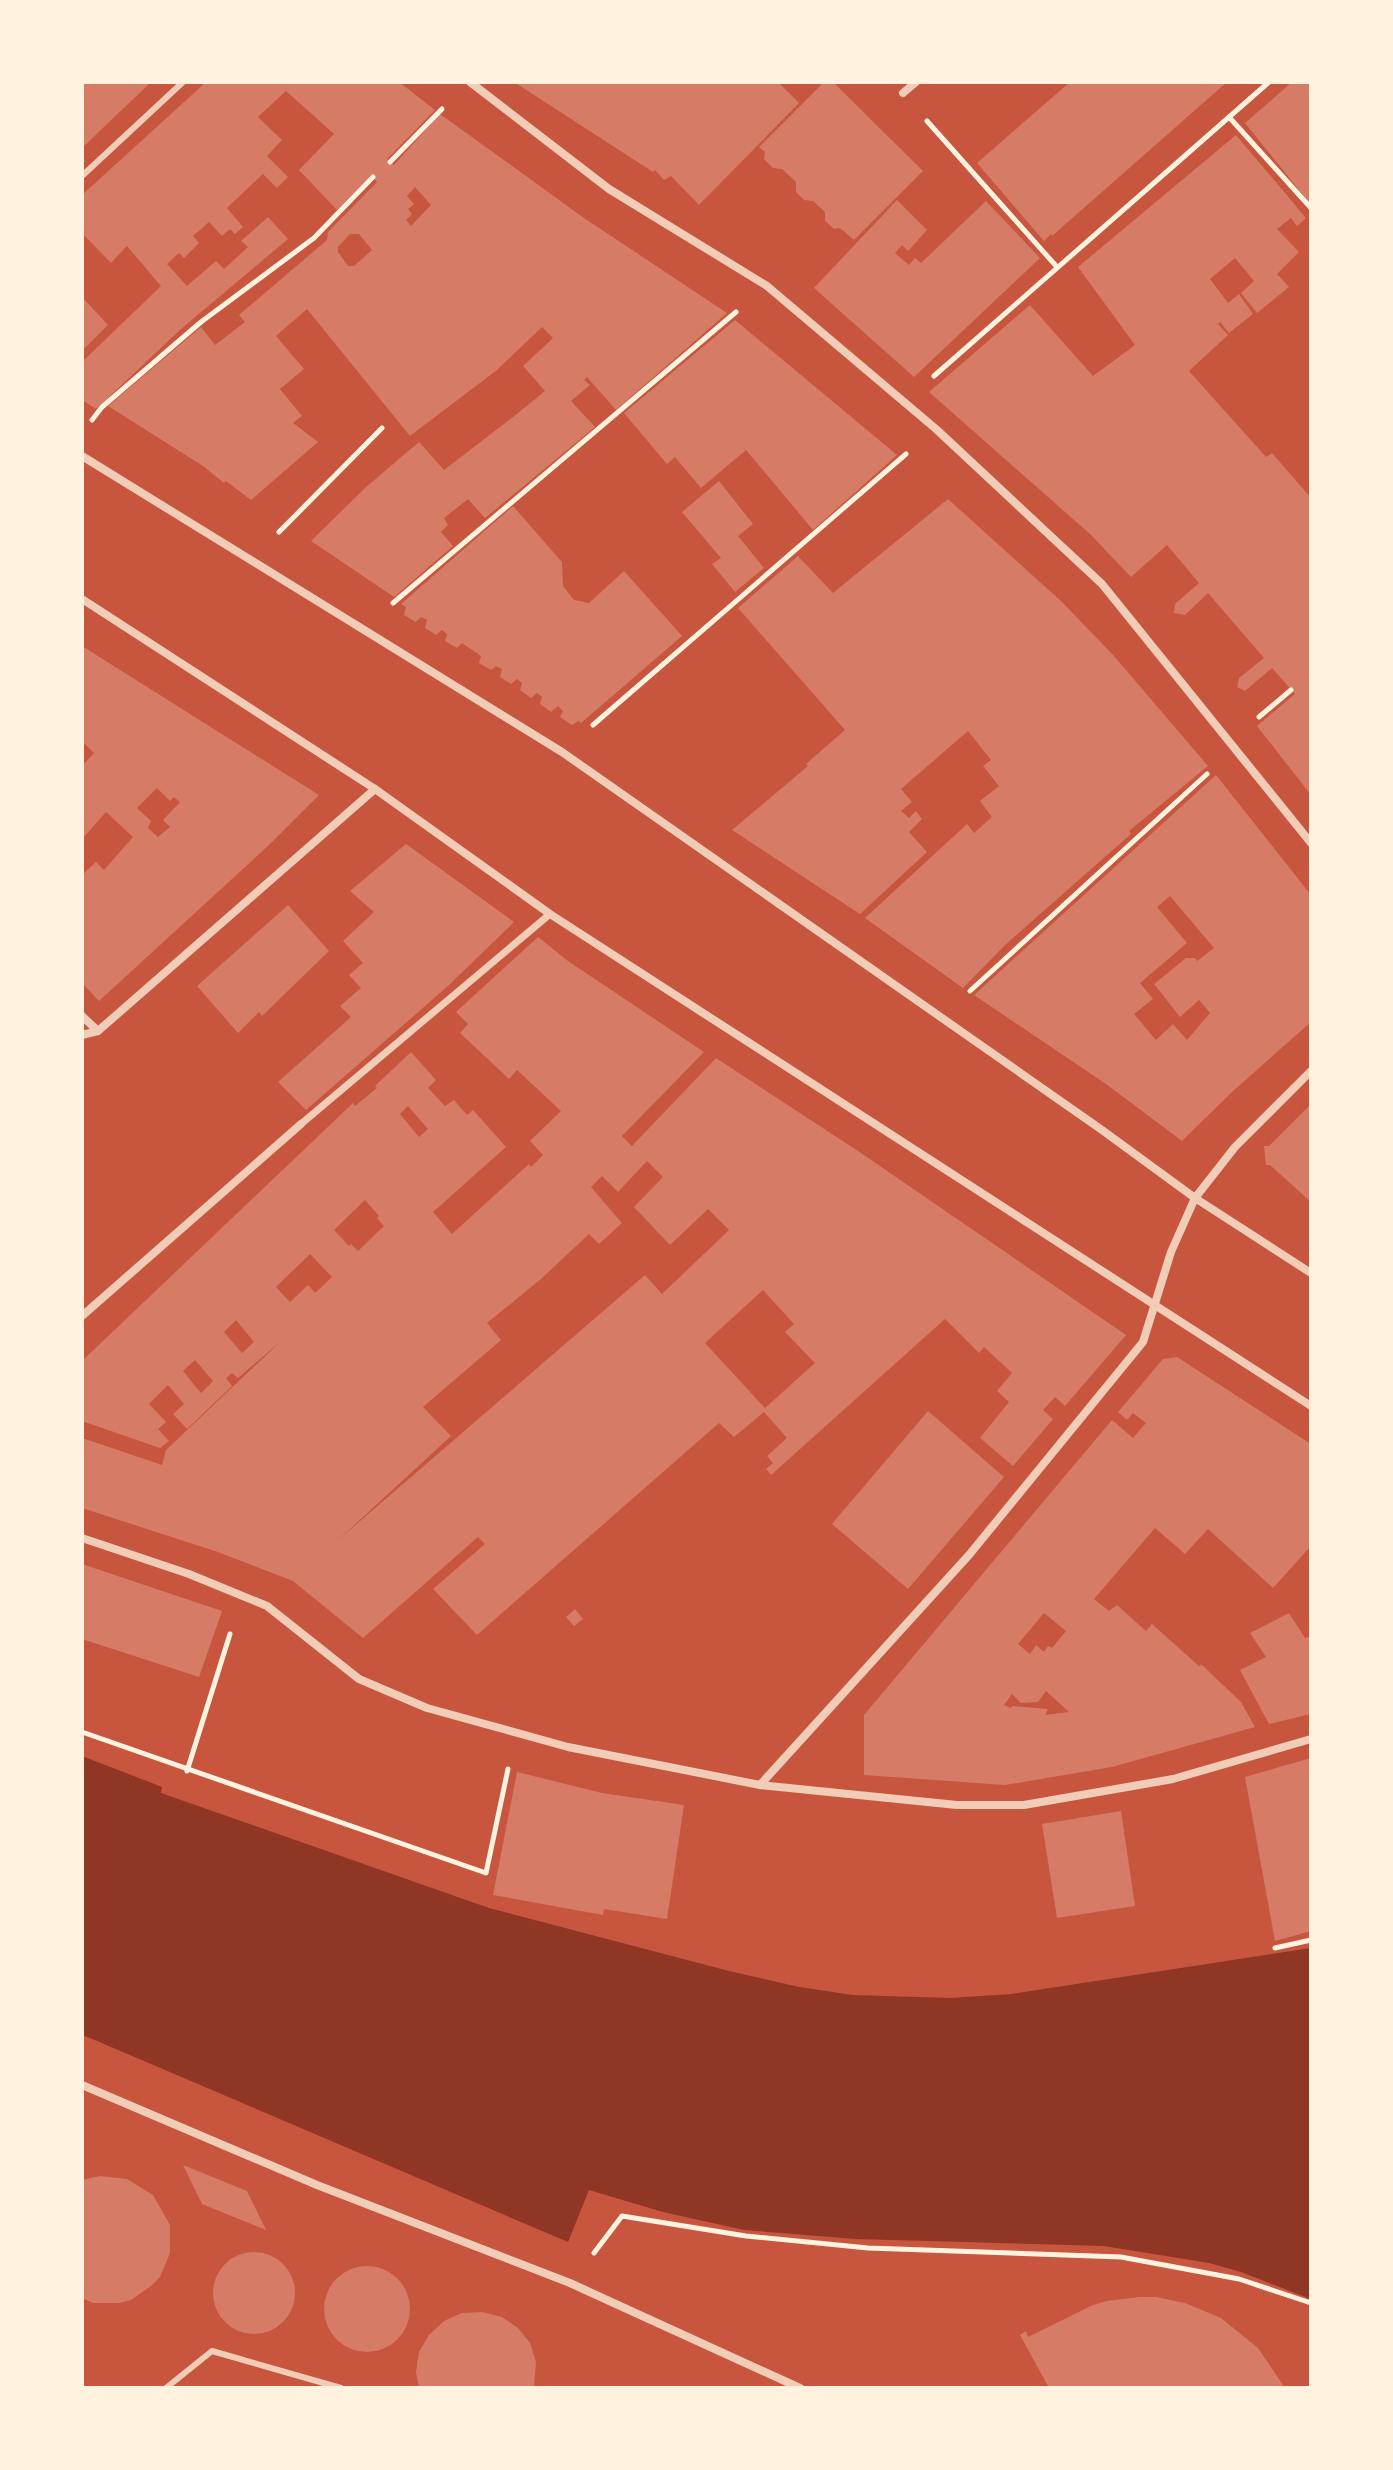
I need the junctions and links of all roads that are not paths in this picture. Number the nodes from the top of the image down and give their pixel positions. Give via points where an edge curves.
1 (183, 82) edge
2 (470, 82) edge
3 (916, 82) edge
4 (903, 93) road end
5 (82, 176) edge
6 (82, 456) edge
7 (82, 599) edge
8 (375, 789) junction
9 (1311, 843) edge
10 (550, 914) junction
11 (82, 1016) edge
12 (98, 1031) junction
13 (82, 1035) edge
14 (1311, 1071) edge
15 (301, 1124) joint
16 (1195, 1198) junction
17 (1311, 1273) edge
18 (1154, 1306) junction
19 (82, 1316) edge
20 (1311, 1406) edge
21 (82, 1538) edge
22 (1311, 1739) edge
23 (760, 1785) junction
24 (82, 2085) edge
25 (166, 2388) edge
26 (341, 2388) edge
27 (800, 2388) edge

1 - 5 lane
2 - 9 street via 609,189 767,286 936,429 1102,584
3 - 4 street
6 - 16 street via 562,752
7 - 8 street
8 - 10 street
8 - 12 street
10 - 15 street
10 - 18 street
11 - 12 street
12 - 13 street
14 - 16 street via 1235,1147
15 - 19 street
16 - 17 street
16 - 18 street
18 - 20 street
18 - 23 street via 1143,1342 979,1544
21 - 23 street via 267,1606 359,1679 427,1708 568,1747
22 - 23 street via 1173,1779 1024,1805 957,1805
24 - 27 street via 317,2185 570,2283
25 - 26 lane via 212,2351

